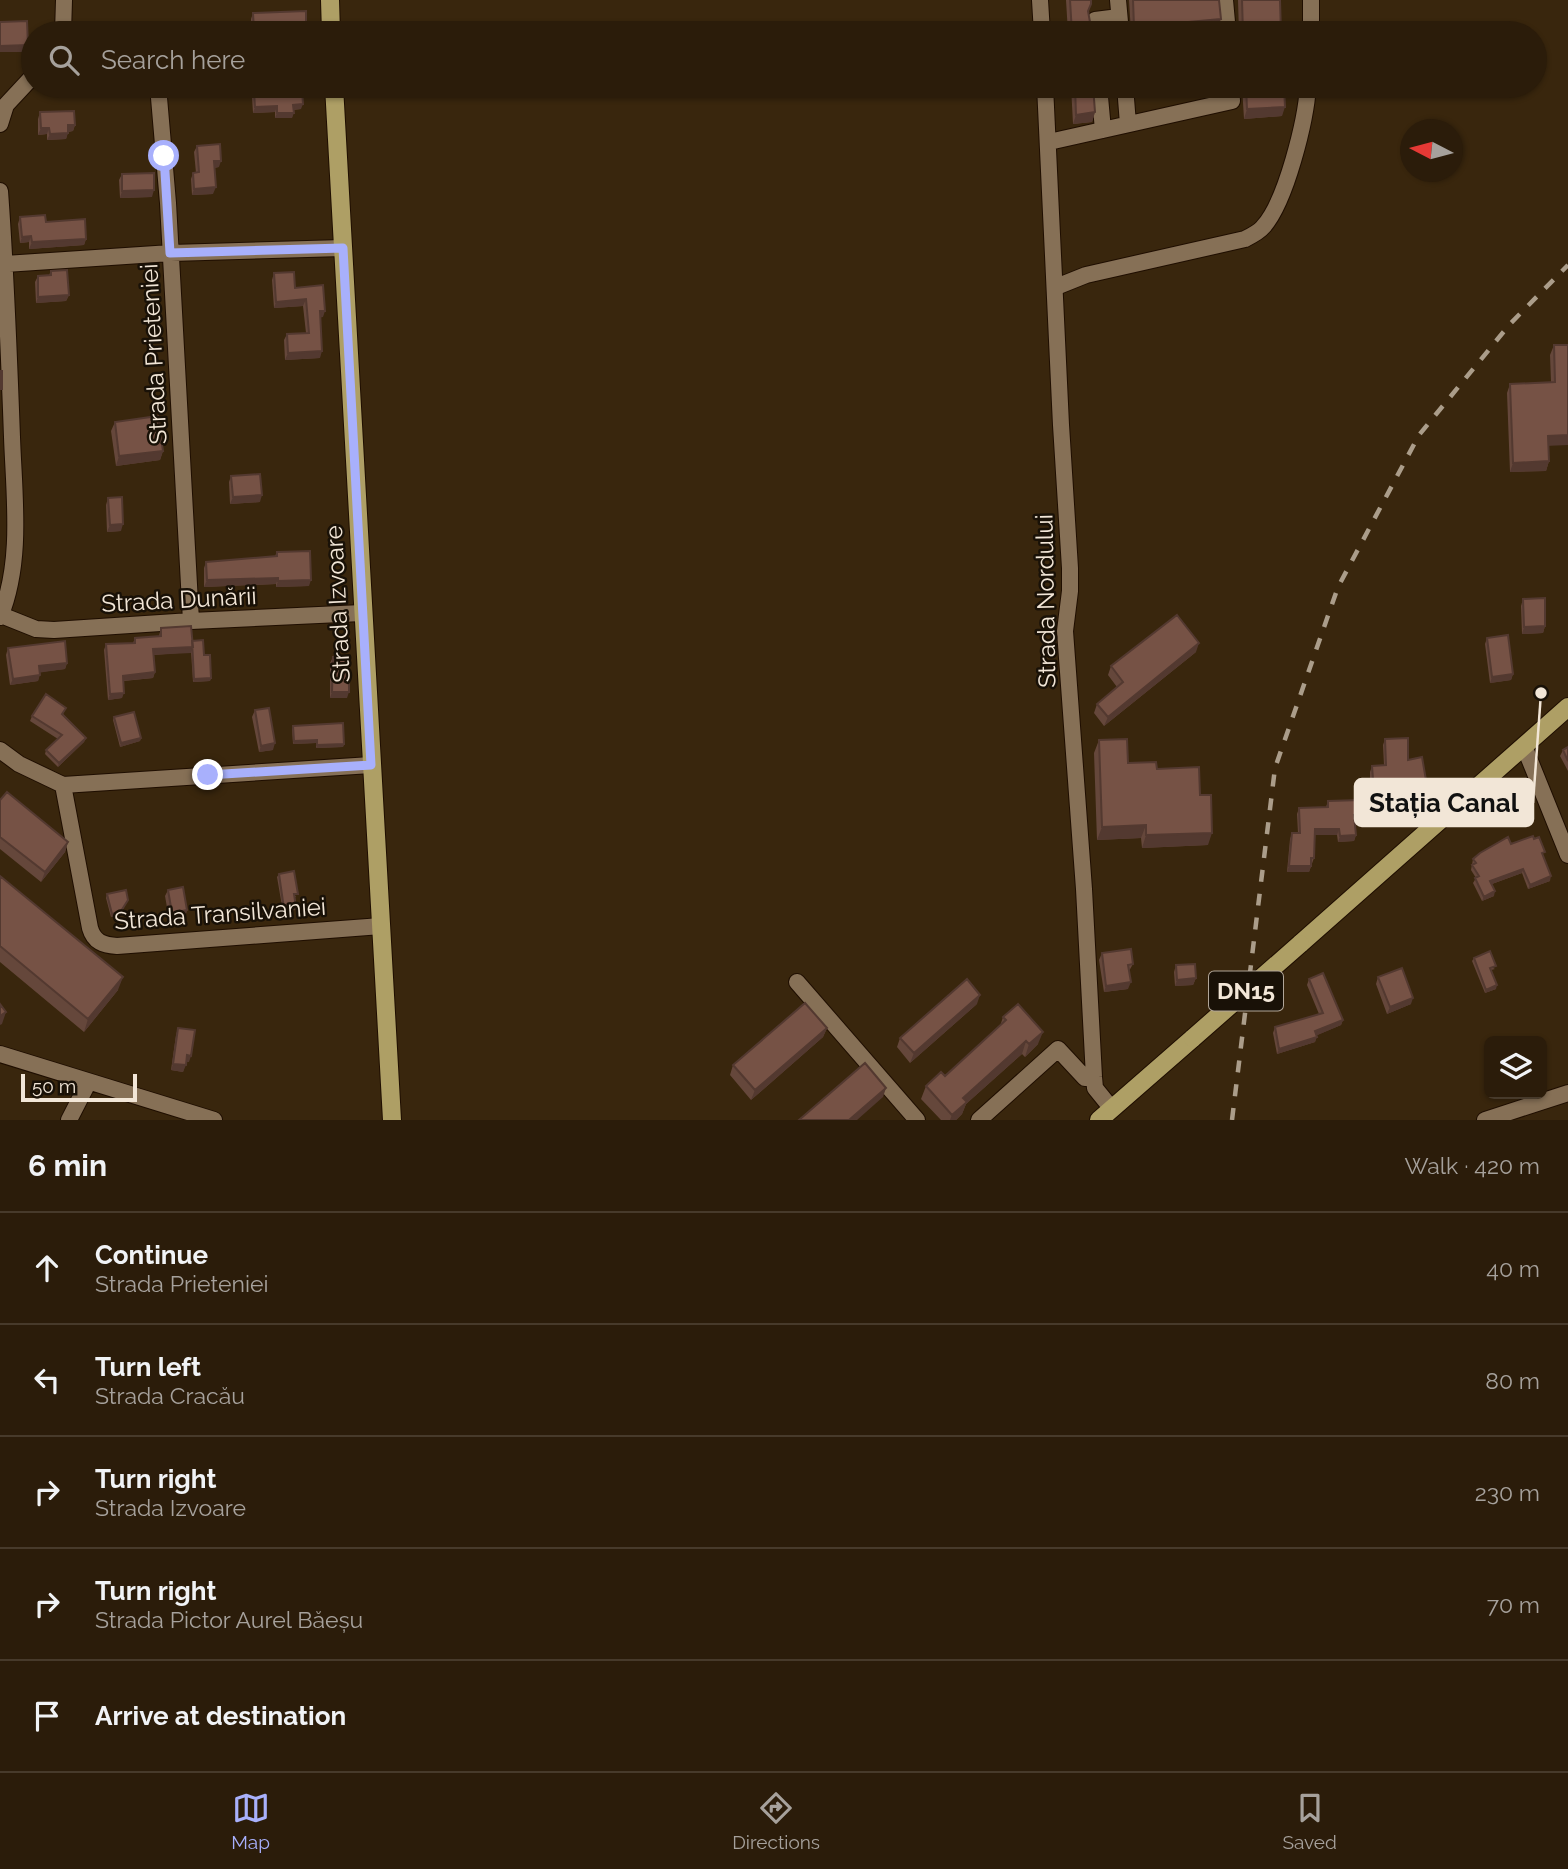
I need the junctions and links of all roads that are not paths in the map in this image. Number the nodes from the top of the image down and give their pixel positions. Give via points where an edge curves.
1 (64, 0) edge
2 (330, 0) edge
3 (1040, 0) edge
4 (1118, 0) edge
5 (1225, 0) edge
6 (1311, 0) edge
7 (63, 21) edge
8 (331, 21) edge
9 (1041, 21) edge
10 (1120, 21) edge
11 (1227, 21) edge
12 (1311, 21) edge
13 (21, 89) edge
14 (159, 98) edge
15 (335, 98) edge
16 (1046, 98) edge
17 (1101, 98) edge
18 (1126, 98) edge
19 (1232, 98) edge
20 (1307, 98) edge
21 (0, 124) edge
22 (1128, 124) junction
23 (1103, 130) junction
24 (1049, 142) junction
25 (0, 191) edge
26 (343, 248) junction
27 (170, 253) junction
28 (5, 264) junction
29 (1056, 287) junction
30 (4, 330) edge
31 (362, 613) junction
32 (1, 616) edge
33 (191, 621) junction
34 (1568, 707) edge
35 (1524, 746) junction
36 (0, 750) edge
37 (371, 765) junction
38 (63, 785) junction
39 (1568, 855) edge
40 (381, 926) junction
41 (107, 946) junction
42 (87, 951) edge
43 (797, 982) dead end
44 (0, 1054) edge
45 (1094, 1077) junction
46 (89, 1083) junction
47 (1568, 1093) edge
48 (1106, 1114) edge
49 (69, 1120) edge
50 (214, 1120) edge
51 (392, 1120) edge
52 (917, 1120) edge
53 (979, 1120) edge
54 (1485, 1120) edge

1 - 7 street
2 - 8 main road
3 - 9 street
4 - 10 street
5 - 11 street
6 - 12 street
13 - 21 street via 6,105
14 - 27 street, Strada Prieteniei
15 - 26 main road, Strada Izvoare
16 - 24 street, Strada Nordului
17 - 23 street
18 - 22 street
19 - 22 street
20 - 29 street via 1285,188 1262,229 1245,239 1086,275
22 - 23 street
23 - 24 street
24 - 29 street, Strada Nordului
25 - 28 street
26 - 27 street
26 - 31 main road, Strada Izvoare
27 - 28 street
27 - 33 street, Strada Prieteniei
28 - 30 street
29 - 45 street, Strada Nordului via 1070,568 1065,631
30 - 32 street via 15,532 12,573
31 - 33 street, Strada Dunării
31 - 37 main road, Strada Izvoare
32 - 33 street, Strada Dunării via 36,629 54,630
34 - 35 main road, DN15
35 - 39 street
35 - 48 main road, DN15, bridge
36 - 38 street
37 - 38 street
37 - 40 main road, Strada Izvoare
38 - 41 street, Strada Transilvaniei via 84,930
40 - 41 street, Strada Transilvaniei
40 - 51 main road, Strada Izvoare
41 - 42 street via 97,960
43 - 52 street
44 - 46 street
45 - 48 street, Strada Nordului
45 - 53 street via 1085,1078 1058,1049
46 - 49 street
46 - 50 street
47 - 54 street

